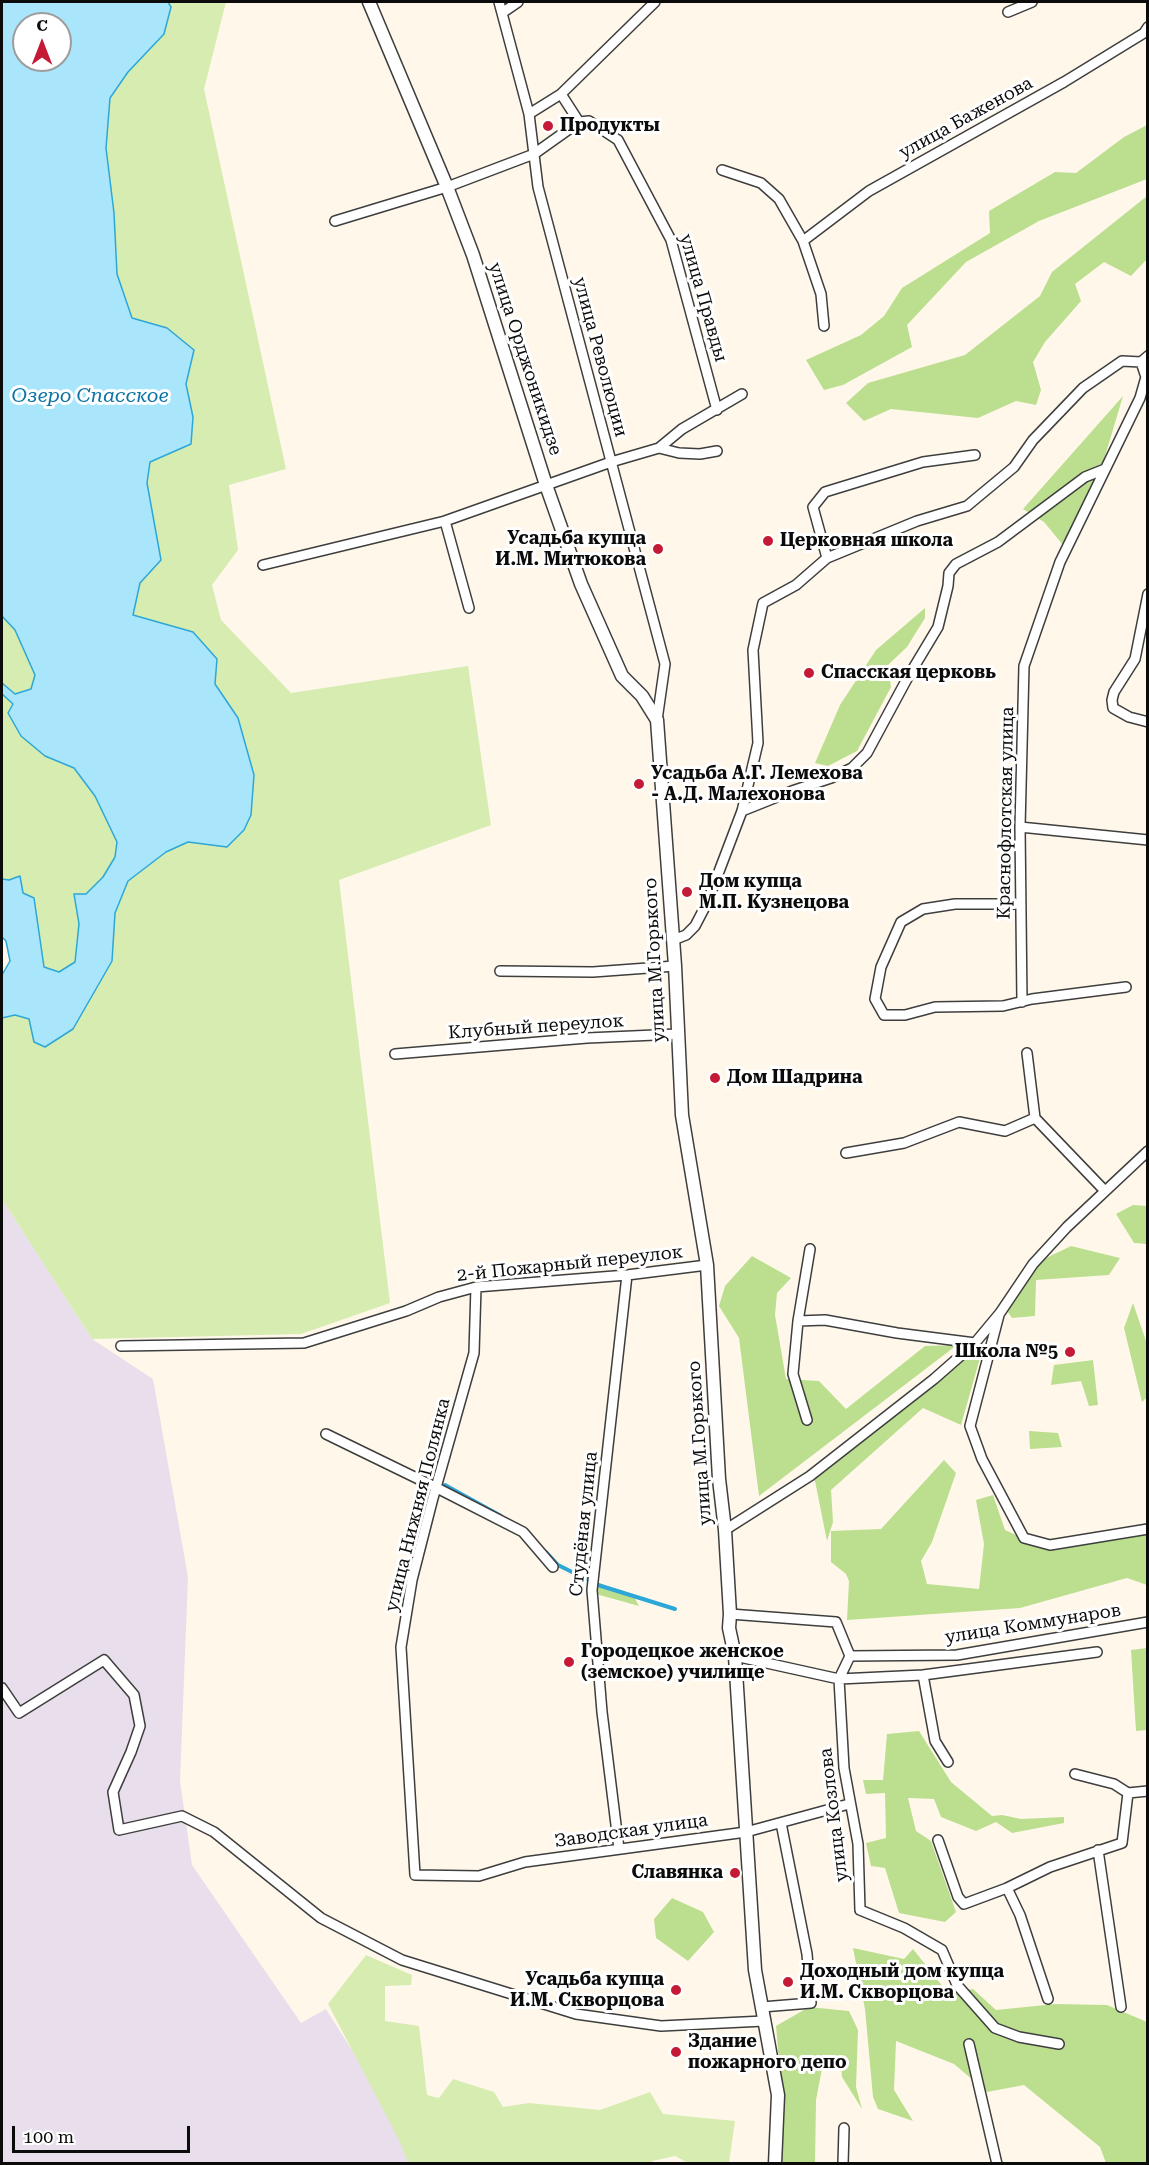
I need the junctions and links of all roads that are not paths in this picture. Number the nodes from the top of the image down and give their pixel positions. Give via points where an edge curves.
1 (369, 2) edge
2 (499, 2) edge
3 (518, 2) edge
4 (655, 2) edge
5 (1032, 2) edge
6 (1008, 12) dead end
7 (502, 13) junction
8 (1148, 27) edge
9 (561, 94) junction
10 (529, 114) junction
11 (579, 122) junction
12 (534, 154) junction
13 (722, 170) dead end
14 (447, 187) junction
15 (335, 221) dead end
16 (803, 241) junction
17 (824, 326) dead end
18 (1144, 359) edge
19 (742, 394) dead end
20 (717, 410) junction
21 (659, 448) junction
22 (717, 451) dead end
23 (975, 455) dead end
24 (611, 462) junction
25 (1105, 469) junction
26 (546, 485) junction
27 (445, 521) junction
28 (827, 558) junction
29 (263, 565) dead end
30 (1148, 594) edge
31 (469, 608) dead end
32 (657, 720) junction
33 (1148, 722) edge
34 (742, 811) junction
35 (1020, 827) junction
36 (1148, 840) edge
37 (1021, 904) junction
38 (673, 940) junction
39 (675, 966) junction
40 (500, 971) dead end
41 (1126, 987) dead end
42 (1022, 1002) junction
43 (678, 1034) junction
44 (1027, 1053) dead end
45 (395, 1054) dead end
46 (1035, 1118) junction
47 (1148, 1151) edge
48 (846, 1153) dead end
49 (1105, 1191) junction
50 (810, 1249) dead end
51 (707, 1265) junction
52 (627, 1275) junction
53 (476, 1287) junction
54 (1000, 1313) junction
55 (798, 1321) junction
56 (975, 1343) junction
57 (121, 1346) dead end
58 (807, 1420) dead end
59 (326, 1434) dead end
60 (437, 1488) junction
61 (725, 1530) junction
62 (1148, 1530) edge
63 (553, 1566) dead end
64 (730, 1614) junction
65 (1148, 1622) edge
66 (1097, 1652) dead end
67 (735, 1656) junction
68 (850, 1656) junction
69 (923, 1675) junction
70 (839, 1679) junction
71 (2, 1688) edge
72 (948, 1762) dead end
73 (1075, 1774) dead end
74 (1148, 1791) edge
75 (1128, 1793) junction
76 (849, 1804) junction
77 (781, 1823) junction
78 (746, 1832) junction
79 (938, 1840) dead end
80 (619, 1849) junction
81 (1098, 1850) junction
82 (415, 1875) joint
83 (1007, 1888) junction
84 (1048, 1999) dead end
85 (762, 2007) junction
86 (1121, 2007) dead end
87 (764, 2021) junction
88 (969, 2044) dead end
89 (1059, 2044) dead end
90 (844, 2128) dead end
91 (775, 2163) edge
92 (843, 2163) edge
93 (997, 2163) edge

1 - 14 street, улица Орджоникидзе
2 - 7 street, улица Революции
3 - 7 street
4 - 9 street
5 - 6 street
7 - 10 street, улица Революции
8 - 16 street, улица Баженова via 1064,82 869,191
9 - 10 street
9 - 11 street
10 - 12 street, улица Революции
11 - 12 street
11 - 20 street, улица Правды via 590,121 618,140 671,240
12 - 14 street
12 - 24 street, улица Революции via 538,187
13 - 16 street via 761,183 773,193
14 - 15 street
14 - 26 street, улица Орджоникидзе via 473,255
16 - 17 street via 821,294
18 - 25 street, Краснофлотская улица via 1146,377 1140,398
18 - 28 street via 1122,361 1083,388 1032,440 1014,467 967,506 917,521
19 - 20 street
20 - 21 street via 682,429
21 - 22 street via 679,453
21 - 24 street
23 - 28 street via 923,462 825,492 813,507
24 - 26 street
24 - 32 street, улица Революции via 665,664
25 - 34 street via 1085,477 998,543 956,564 949,573 938,627 867,753 852,768
25 - 35 street, Краснофлотская улица via 1060,562 1024,666
26 - 27 street
26 - 32 street, улица Орджоникидзе via 581,584 622,676 642,696
27 - 29 street
27 - 31 street
28 - 34 street via 796,585 763,603 753,650 758,743
30 - 33 street via 1135,659 1112,700 1113,708
32 - 38 street, улица М.Горького
34 - 38 street via 695,926
35 - 36 street
35 - 37 street, Краснофлотская улица
37 - 42 street, Краснофлотская улица
37 - 42 street via 955,904 923,909 901,922 881,967 875,999 884,1015 905,1015 934,1007
38 - 39 street, улица М.Горького
39 - 40 street via 593,972
39 - 43 street, улица М.Горького
41 - 42 street
43 - 45 street, Клубный переулок
43 - 51 street, улица М.Горького via 682,1115
44 - 46 street
46 - 48 street via 1005,1131 959,1122 904,1143
46 - 49 street
47 - 49 street
49 - 54 street via 1033,1264
50 - 55 street
51 - 52 street, 2-й Пожарный переулок
51 - 61 street, улица М.Горького
52 - 53 street, 2-й Пожарный переулок
52 - 80 street, Студёная улица via 592,1590
53 - 57 street, 2-й Пожарный переулок via 304,1343
53 - 60 street, улица Нижняя Полянка via 474,1353
54 - 56 street
54 - 62 street via 970,1426 982,1460 1024,1538 1050,1545
55 - 56 street via 825,1320
55 - 58 street via 794,1374
56 - 61 street via 810,1476
59 - 60 street
60 - 63 street via 523,1532
60 - 82 street, улица Нижняя Полянка via 412,1580 401,1647
61 - 64 street, улица М.Горького
64 - 67 street, улица М.Горького
64 - 68 street via 837,1622
65 - 68 street, улица Коммунаров via 957,1655
66 - 69 street, улица Коммунаров
67 - 70 street, улица Коммунаров
67 - 78 street, улица М.Горького
68 - 70 street
69 - 70 street, улица Коммунаров
69 - 72 street via 936,1741
70 - 76 street, улица Козлова
71 - 87 street via 19,1713 104,1660 134,1695 140,1726 113,1792 119,1830 182,1816 214,1832 321,1918 402,1960 576,2014 661,2026
73 - 75 street via 1114,1784
74 - 75 street
75 - 81 street via 1122,1843
76 - 77 street, Заводская улица
76 - 89 street, улица Козлова via 858,1844 860,1910 904,1928 942,1950 957,1985 994,2028
77 - 78 street, Заводская улица
77 - 85 street via 807,1954 811,2003
78 - 80 street, Заводская улица
78 - 85 street, улица М.Горького via 755,1970
79 - 83 street via 964,1904
80 - 82 street, Заводская улица via 525,1862 479,1876
81 - 83 street
81 - 86 street
83 - 84 street
85 - 87 street, улица М.Горького
87 - 91 street, улица М.Горького via 778,2095
88 - 93 street
90 - 92 street

